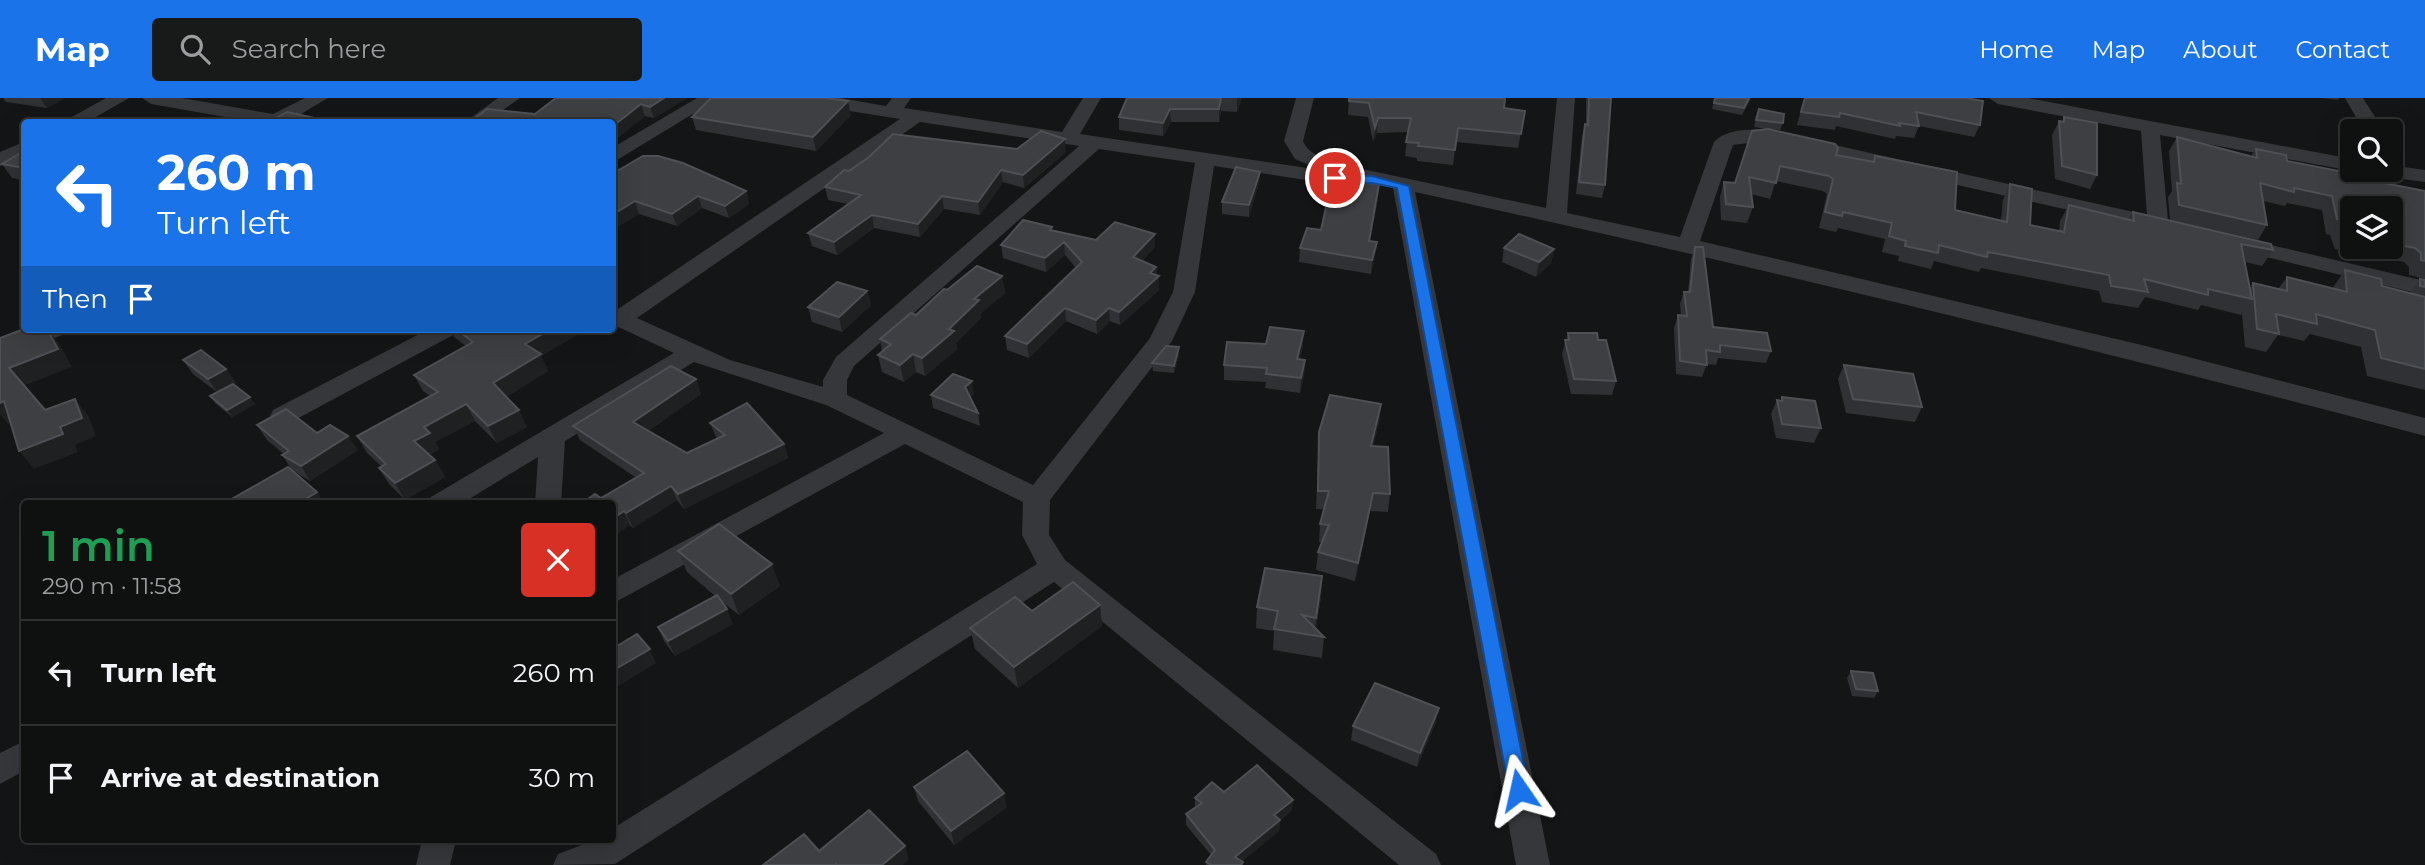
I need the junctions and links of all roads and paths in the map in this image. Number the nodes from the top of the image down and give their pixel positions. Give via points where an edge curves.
1 (120, 98) edge
2 (151, 98) edge
3 (319, 98) edge
4 (512, 98) edge
5 (710, 98) edge
6 (805, 98) edge
7 (1092, 98) edge
8 (1305, 98) edge
9 (1566, 98) edge
10 (1998, 98) edge
11 (2354, 98) edge
12 (2029, 101) edge
13 (897, 105) edge
14 (916, 116) junction
15 (79, 119) edge
16 (261, 119) edge
17 (282, 119) edge
18 (479, 119) edge
19 (2367, 119) edge
20 (2150, 128) junction
21 (1293, 130) junction
22 (1067, 139) junction
23 (1094, 143) junction
24 (21, 150) edge
25 (616, 155) edge
26 (0, 160) edge
27 (1205, 160) junction
28 (2340, 163) edge
29 (2403, 170) edge
30 (1273, 171) junction
31 (2425, 176) edge
32 (1372, 179) junction
33 (1402, 186) junction
34 (1556, 216) junction
35 (2158, 224) junction
36 (2185, 230) edge
37 (2211, 236) edge
38 (1688, 244) junction
39 (2425, 288) edge
40 (616, 317) edge
41 (44, 333) edge
42 (439, 333) edge
43 (14, 342) edge
44 (691, 353) junction
45 (835, 399) junction
46 (282, 416) edge
47 (2425, 427) edge
48 (905, 433) junction
49 (552, 439) junction
50 (1037, 498) junction
51 (447, 500) edge
52 (548, 500) edge
53 (1055, 567) junction
54 (616, 591) edge
55 (21, 756) edge
56 (0, 770) edge
57 (438, 843) edge
58 (607, 859) edge
59 (433, 865) edge
60 (570, 865) edge
61 (1424, 865) edge
62 (1533, 865) edge

1 - 15 street
2 - 16 street
3 - 17 street
4 - 18 street
5 - 25 street
6 - 13 street
7 - 22 street
8 - 21 street
9 - 34 street
10 - 12 street
11 - 19 street
12 - 20 street
13 - 14 street
14 - 22 street
14 - 40 street
20 - 28 street
20 - 35 street
21 - 30 street
21 - 32 street via 1297,152 1309,160
22 - 23 street
23 - 27 street
23 - 45 street via 844,362 835,380
24 - 26 street
27 - 30 street
27 - 50 street via 1184,292 1175,315 1160,341
29 - 31 street
30 - 32 street
32 - 33 street
33 - 34 street
33 - 62 street
34 - 38 street
35 - 36 street
35 - 38 street via 1763,135 1739,136 1724,142
37 - 39 street
38 - 47 street via 2146,354
40 - 44 street
41 - 43 street
42 - 46 street
44 - 45 street
44 - 49 street
45 - 48 street
48 - 50 street
48 - 54 street
49 - 51 street
49 - 52 street
50 - 53 street via 1032,523 1037,545
53 - 58 street
53 - 61 street
55 - 56 street
57 - 59 street
58 - 60 street

